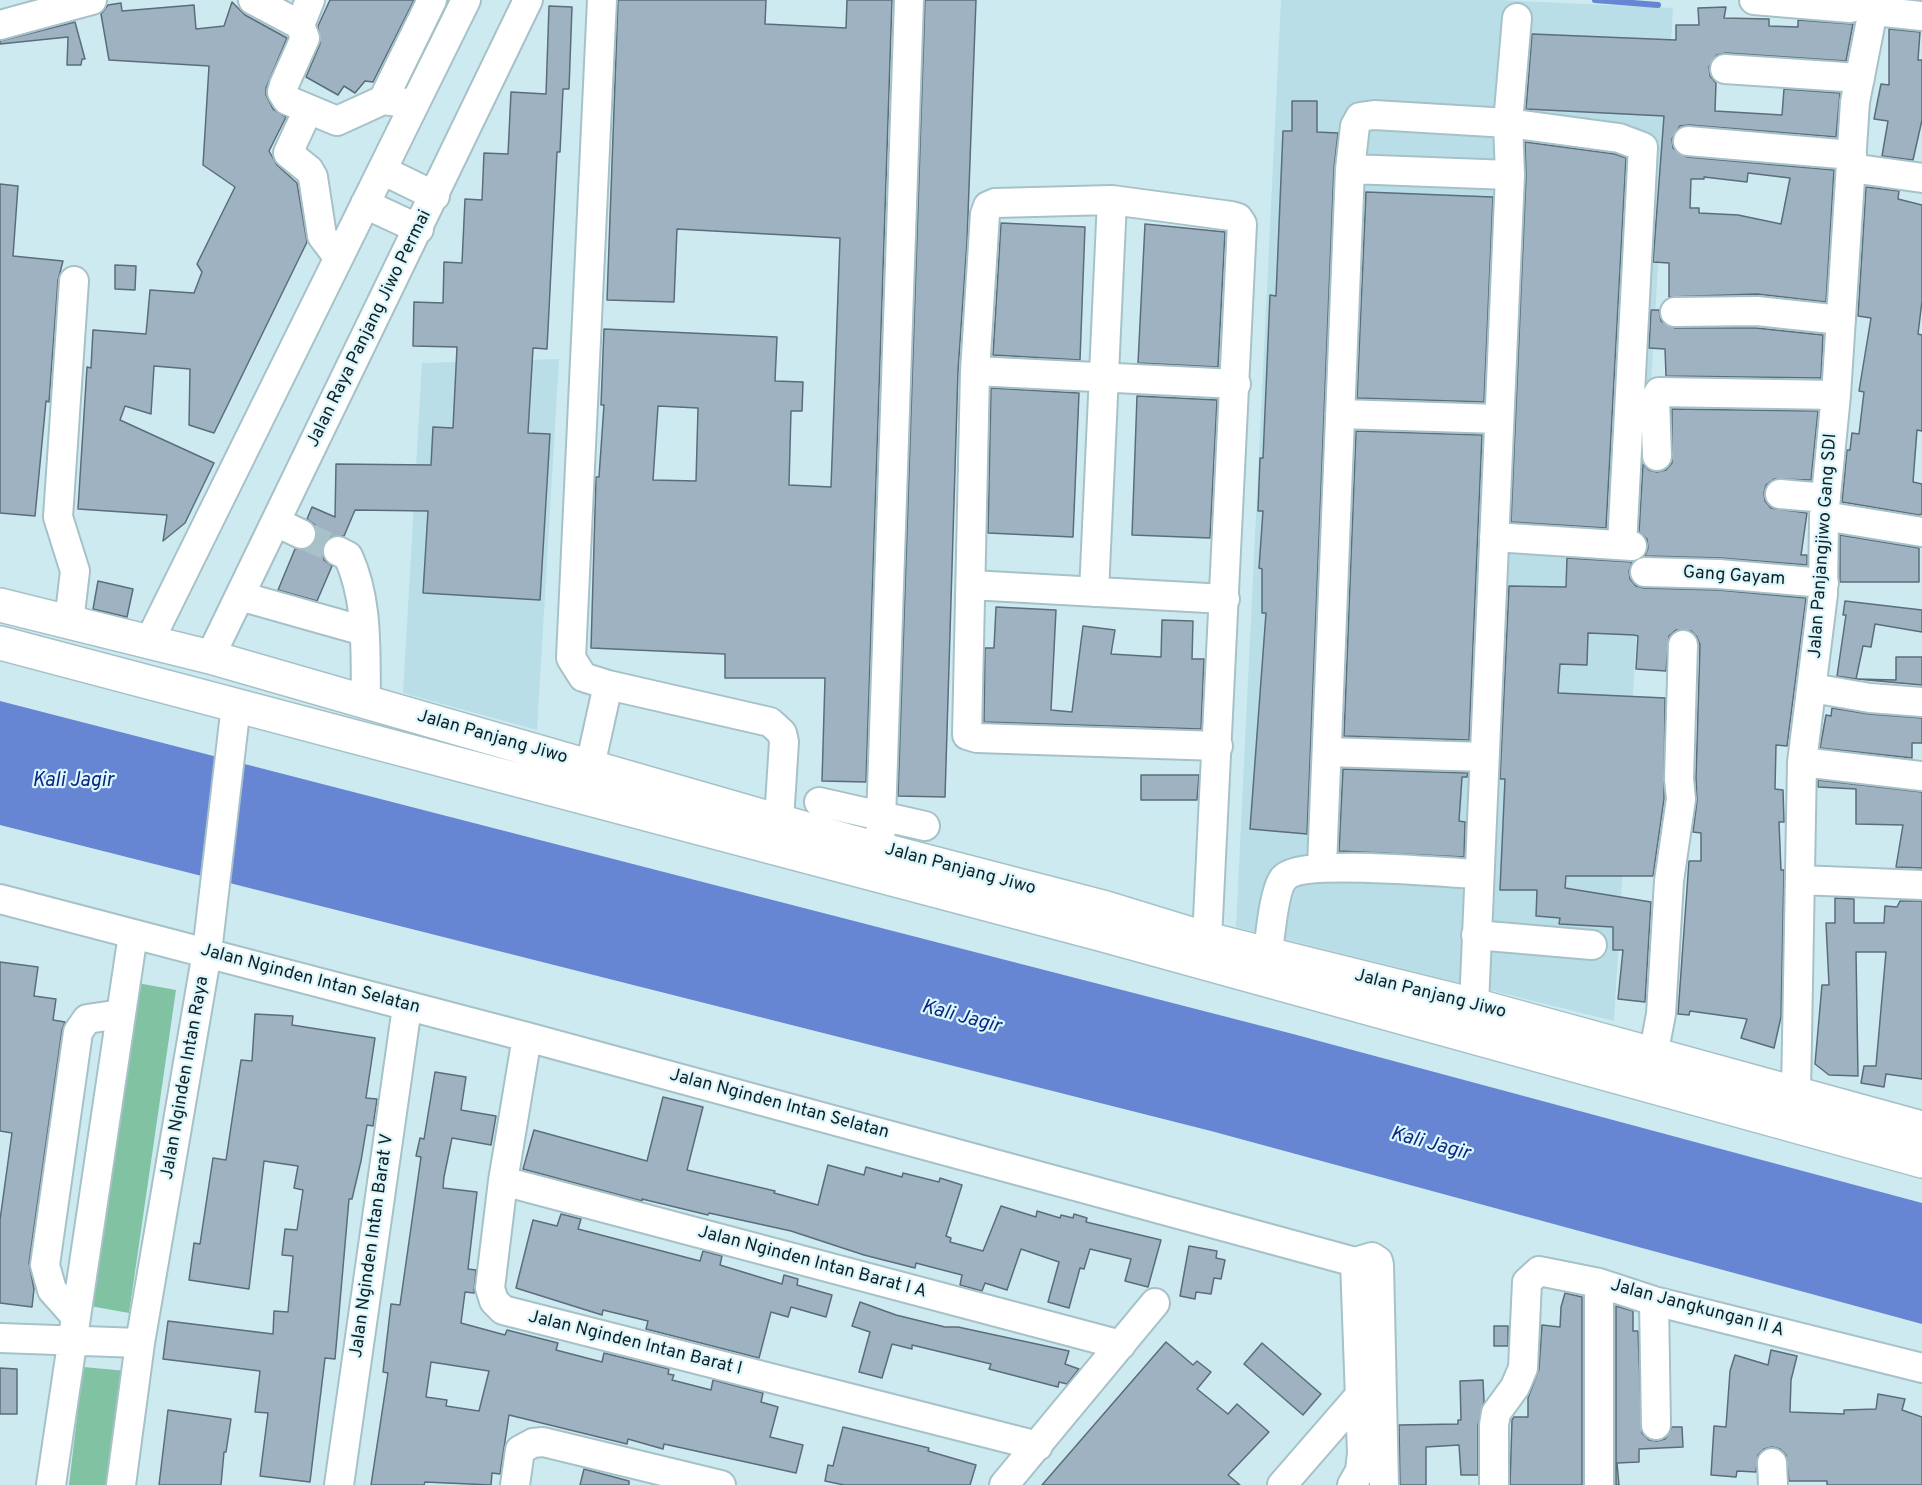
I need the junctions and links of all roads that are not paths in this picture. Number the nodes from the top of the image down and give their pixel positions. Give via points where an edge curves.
1 (93, 0) edge
2 (253, 0) edge
3 (432, 0) edge
4 (466, 0) edge
5 (528, 0) edge
6 (602, 0) edge
7 (909, 0) edge
8 (1754, 0) edge
9 (1866, 6) edge
10 (305, 13) edge
11 (1922, 16) edge
12 (1516, 18) dead end
13 (0, 25) edge
14 (1725, 69) dead end
15 (1860, 78) junction
16 (383, 100) junction
17 (414, 104) junction
18 (308, 110) junction
19 (1508, 123) junction
20 (1688, 141) dead end
21 (1851, 161) junction
22 (1350, 169) junction
23 (382, 170) junction
24 (1510, 175) junction
25 (1922, 178) edge
26 (435, 196) junction
27 (1112, 200) junction
28 (364, 204) junction
29 (419, 229) junction
30 (338, 257) junction
31 (74, 281) dead end
32 (1674, 312) dead end
33 (1841, 320) junction
34 (975, 371) junction
35 (1104, 378) junction
36 (1236, 384) junction
37 (1836, 395) junction
38 (1340, 414) junction
39 (1499, 419) junction
40 (1657, 456) dead end
41 (1780, 494) dead end
42 (1825, 507) junction
43 (1922, 532) edge
44 (1494, 537) junction
45 (338, 551) tunnel mouth
46 (1645, 572) dead end
47 (1824, 583) junction
48 (971, 585) junction
49 (1094, 592) junction
50 (240, 596) junction
51 (1225, 599) junction
52 (0, 605) edge
53 (69, 622) junction
54 (364, 631) junction
55 (149, 642) junction
56 (0, 643) edge
57 (1683, 645) dead end
58 (210, 657) junction
59 (608, 685) junction
60 (1812, 688) junction
61 (366, 702) junction
62 (1922, 702) edge
63 (236, 705) junction
64 (1218, 746) junction
65 (1327, 752) junction
66 (1484, 757) junction
67 (1802, 762) junction
68 (590, 766) junction
69 (1922, 776) edge
70 (819, 801) dead end
71 (880, 815) junction
72 (779, 820) junction
73 (925, 826) dead end
74 (880, 849) junction
75 (1322, 866) junction
76 (1479, 874) junction
77 (1800, 880) junction
78 (1922, 885) edge
79 (0, 899) edge
80 (1103, 921) junction
81 (133, 934) junction
82 (1148, 934) junction
83 (1476, 935) junction
84 (1207, 939) junction
85 (1592, 945) dead end
86 (207, 951) junction
87 (1268, 953) junction
88 (1474, 1005) junction
89 (407, 1007) junction
90 (121, 1014) junction
91 (527, 1037) junction
92 (1653, 1056) junction
93 (1796, 1093) junction
94 (1922, 1128) edge
95 (1922, 1161) edge
96 (503, 1181) junction
97 (1355, 1262) junction
98 (1599, 1283) junction
99 (1654, 1301) junction
100 (1155, 1303) dead end
101 (75, 1328) junction
102 (0, 1338) edge
103 (140, 1343) junction
104 (1121, 1345) junction
105 (1922, 1368) edge
106 (1361, 1394) junction
107 (1656, 1425) dead end
108 (1038, 1446) junction
109 (1365, 1480) edge
110 (51, 1485) edge
111 (121, 1485) edge
112 (339, 1485) edge
113 (515, 1485) edge
114 (721, 1485) edge
115 (1004, 1485) edge
116 (1282, 1485) edge
117 (1494, 1485) edge
118 (1599, 1485) edge

1 - 13 street
2 - 10 street
3 - 16 street
4 - 17 street
5 - 26 street, Jalan Raya Panjang Jiwo Permai
6 - 59 street via 571,658 583,677
7 - 71 street
8 - 9 street
9 - 11 street
9 - 15 street, Jalan Panjangjiwo Gang SDI
10 - 18 street via 304,45 282,92 287,100
12 - 19 street
14 - 15 street
15 - 21 street, Jalan Panjangjiwo Gang SDI
16 - 17 street
16 - 18 street via 337,121
17 - 23 street
18 - 30 street via 288,153 314,177 322,236
19 - 22 street via 1360,117 1355,126
19 - 24 street
19 - 44 street via 1619,138 1643,147 1644,162 1627,545
20 - 21 street
21 - 25 street
21 - 33 street, Jalan Panjangjiwo Gang SDI
22 - 24 street
22 - 38 street
23 - 26 street
23 - 28 street
24 - 39 street
26 - 29 street, Jalan Raya Panjang Jiwo Permai
27 - 34 street via 988,206
27 - 35 street
27 - 36 street via 1241,220
28 - 29 street
28 - 30 street
29 - 50 street, Jalan Raya Panjang Jiwo Permai via 289,528
30 - 55 street
31 - 53 street via 58,517 75,571
32 - 33 street via 1757,311
33 - 37 street, Jalan Panjangjiwo Gang SDI
34 - 35 street
34 - 48 street
35 - 36 street
35 - 49 street
36 - 51 street
37 - 40 street via 1659,392 1655,399
37 - 42 street, Jalan Panjangjiwo Gang SDI
38 - 39 street
38 - 65 street
39 - 44 street
41 - 42 street
42 - 43 street
42 - 47 street, Jalan Panjangjiwo Gang SDI
44 - 66 street
45 - 54 street via 348,556 358,577
46 - 47 street, Gang Gayam
47 - 60 street, Jalan Panjangjiwo Gang SDI
48 - 49 street
48 - 64 street via 965,730 971,737
49 - 51 street
50 - 54 street
50 - 58 street, Jalan Raya Panjang Jiwo Permai
51 - 64 street
52 - 53 main road, Jalan Panjang Jiwo
53 - 55 main road, Jalan Panjang Jiwo
54 - 61 street
55 - 58 main road, Jalan Panjang Jiwo
56 - 63 main road, Jalan Panjang Jiwo
57 - 92 street via 1681,799 1669,881 1661,1014
58 - 61 main road, Jalan Panjang Jiwo
59 - 68 street
59 - 72 street via 777,726 784,742
60 - 62 street
60 - 67 street, Jalan Panjangjiwo Gang SDI
61 - 68 main road, Jalan Panjang Jiwo
63 - 80 main road, Jalan Panjang Jiwo
63 - 86 street, Jalan Nginden Intan Raya
64 - 84 street
65 - 66 street
65 - 75 street
66 - 76 street
67 - 69 street
67 - 77 street, Jalan Panjangjiwo Gang SDI
68 - 72 main road, Jalan Panjang Jiwo
70 - 71 street
71 - 73 street
71 - 74 street
72 - 74 main road, Jalan Panjang Jiwo
74 - 80 main road, Jalan Panjang Jiwo
75 - 76 street
75 - 87 street via 1283,878
76 - 83 street
77 - 78 street
77 - 93 street, Jalan Panjangjiwo Gang SDI
79 - 81 street, Jalan Nginden Intan Selatan
80 - 82 main road, Jalan Panjang Jiwo
81 - 86 street, Jalan Nginden Intan Selatan
81 - 90 street
82 - 84 main road, Jalan Panjang Jiwo
82 - 95 main road, Jalan Panjang Jiwo
83 - 85 street
83 - 88 street
84 - 87 main road, Jalan Panjang Jiwo
86 - 89 street, Jalan Nginden Intan Selatan
86 - 103 street, Jalan Nginden Intan Raya
87 - 88 main road, Jalan Panjang Jiwo
88 - 92 main road, Jalan Panjang Jiwo
89 - 91 street, Jalan Nginden Intan Selatan
89 - 112 street, Jalan Nginden Intan Barat V
90 - 101 street
90 - 101 street via 87,1019 78,1032 70,1085 45,1265 52,1290
91 - 96 street, Jalan Nginden Intan Barat I
91 - 97 street, Jalan Nginden Intan Selatan
92 - 93 main road, Jalan Panjang Jiwo
93 - 94 main road, Jalan Panjang Jiwo
96 - 104 street, Jalan Nginden Intan Barat I A
96 - 108 street, Jalan Nginden Intan Barat I via 490,1288 494,1301 503,1310
97 - 106 street
97 - 109 street via 1372,1257 1379,1265
98 - 99 street, Jalan Jangkungan II A
98 - 117 street via 1539,1271 1527,1282 1522,1368 1515,1387 1496,1413 1494,1425
98 - 118 street, Jalan Jangkungan II A
99 - 105 street, Jalan Jangkungan II A
99 - 107 street
100 - 104 street
101 - 102 street
101 - 103 street
101 - 110 street
103 - 111 street, Jalan Nginden Intan Raya
104 - 108 street
106 - 109 street
106 - 116 street
108 - 115 street
113 - 114 street via 520,1450 543,1442

